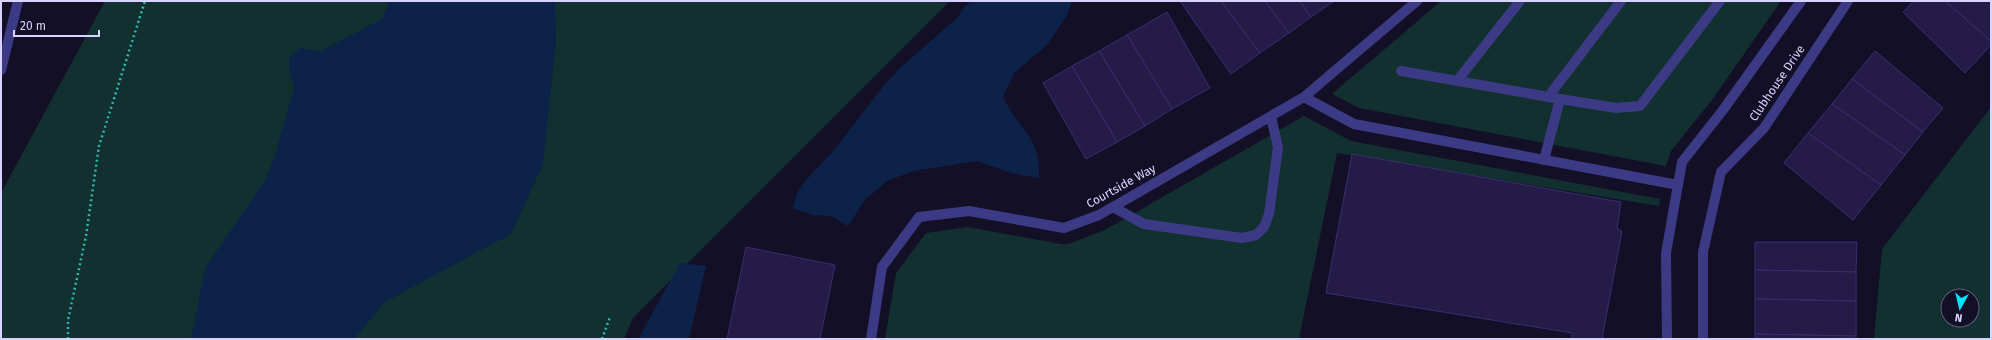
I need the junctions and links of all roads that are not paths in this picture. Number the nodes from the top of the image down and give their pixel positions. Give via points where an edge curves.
1 (18, 1) edge
2 (1417, 1) edge
3 (1520, 1) edge
4 (1621, 1) edge
5 (1720, 1) edge
6 (1801, 1) edge
7 (1848, 1) edge
8 (1, 70) edge
9 (1401, 71) dead end
10 (1457, 81) junction
11 (1304, 97) junction
12 (1548, 97) junction
13 (1560, 99) junction
14 (1271, 117) junction
15 (1544, 160) junction
16 (1678, 185) junction
17 (1113, 207) junction
18 (871, 339) edge
19 (1667, 339) edge
20 (1702, 339) edge

1 - 8 street
2 - 11 street, Courtside Way
3 - 10 street
4 - 12 street
5 - 13 street via 1640,106 1616,108
6 - 16 street via 1723,110 1682,162
7 - 20 street, Clubhouse Drive via 1764,128 1721,172 1703,252
9 - 10 street
10 - 12 street
11 - 14 street, Courtside Way
11 - 15 street via 1354,124
12 - 13 street
13 - 15 street
14 - 17 street, Courtside Way
14 - 17 street via 1278,147 1269,214 1264,226 1256,235 1242,238 1144,224
15 - 16 street
16 - 19 street via 1666,253
17 - 18 street, Courtside Way via 1064,228 969,211 919,217 882,267

